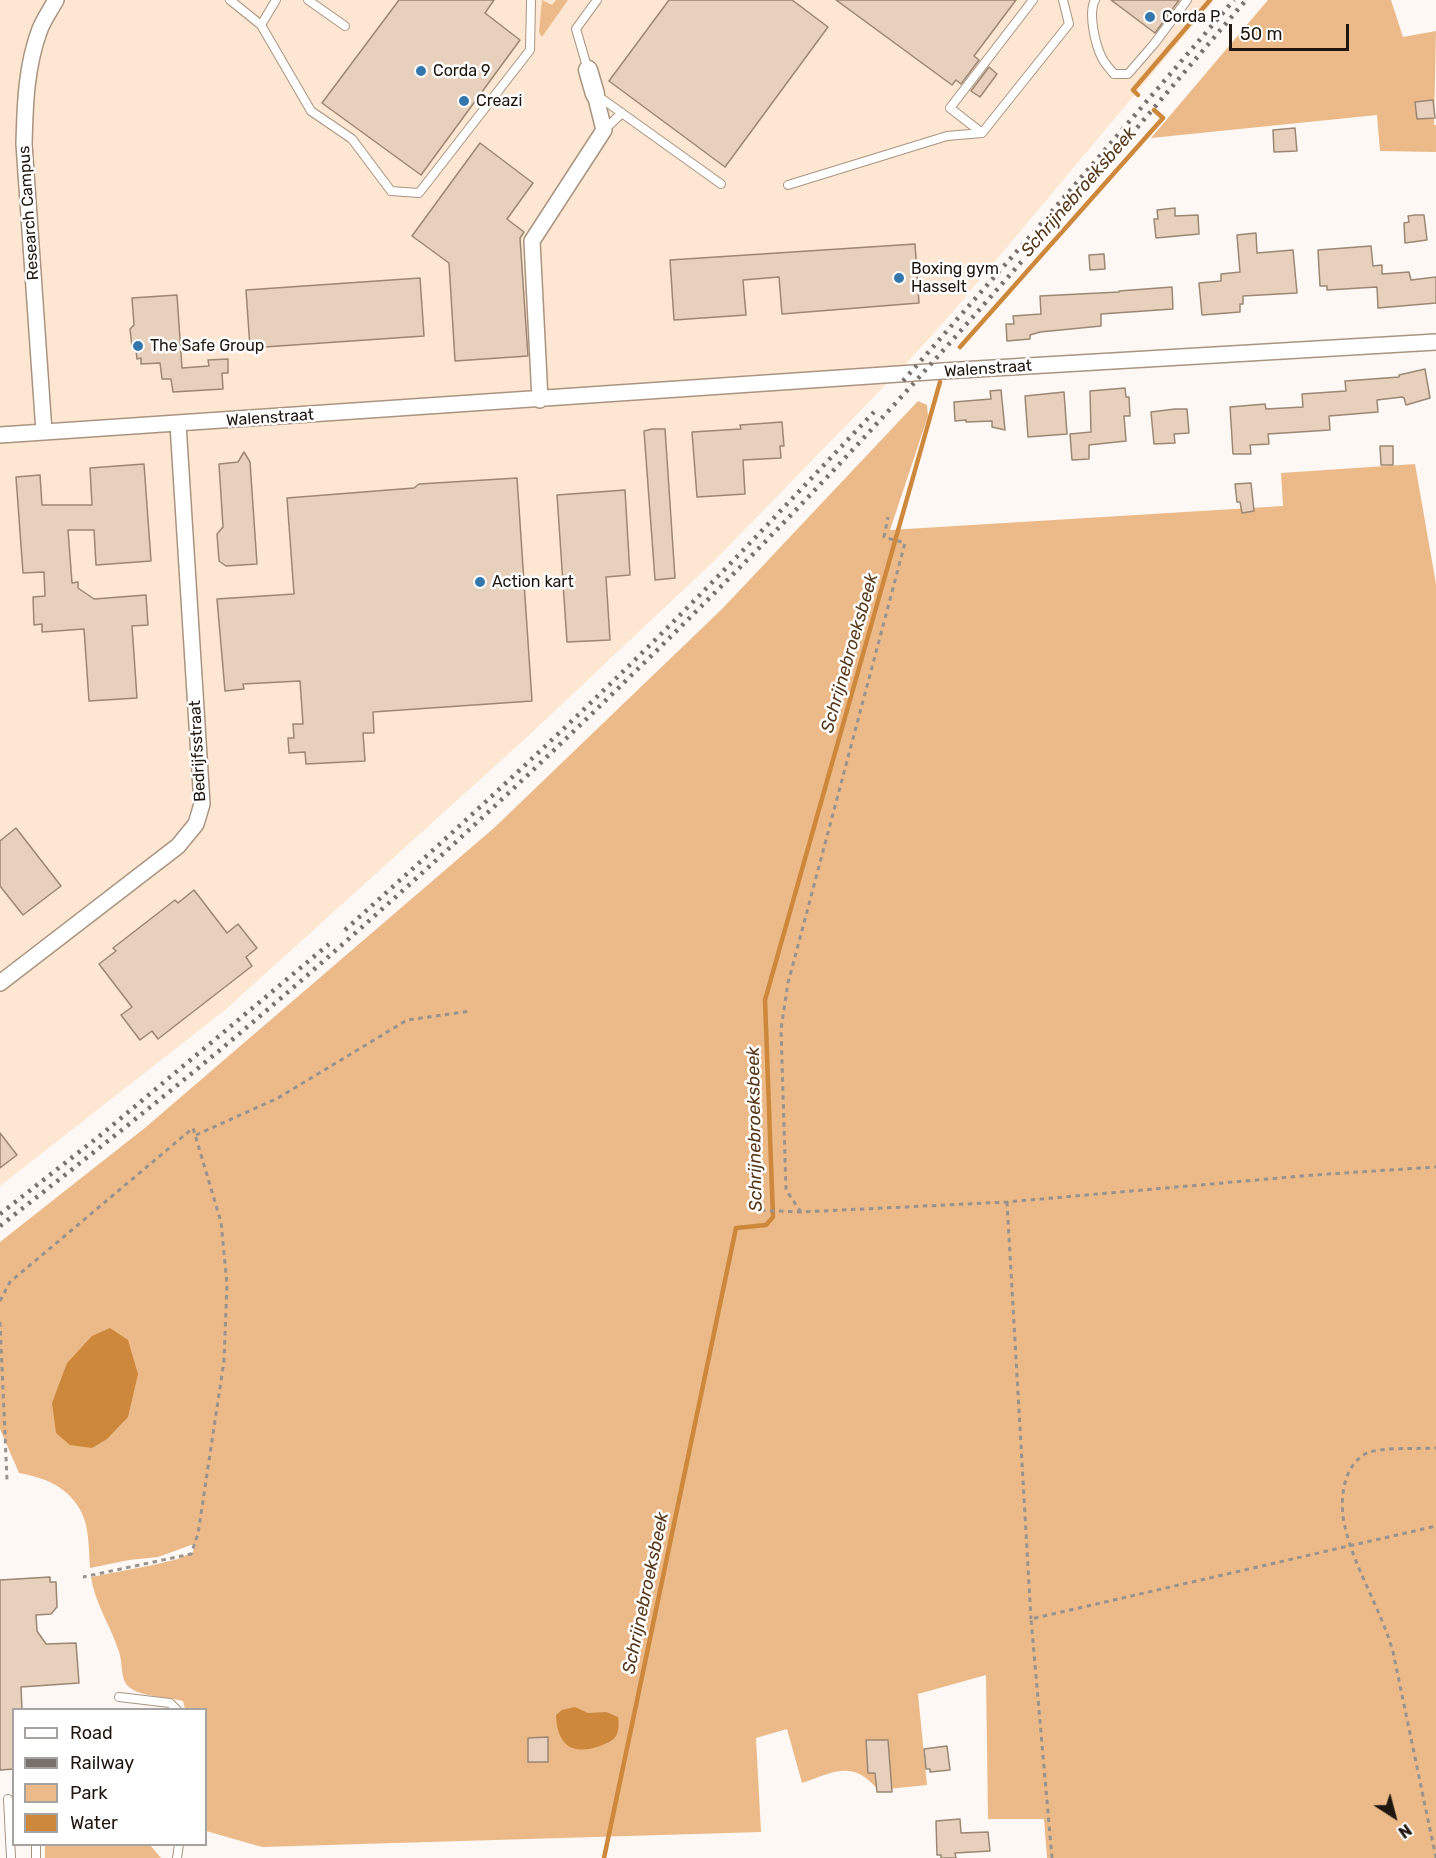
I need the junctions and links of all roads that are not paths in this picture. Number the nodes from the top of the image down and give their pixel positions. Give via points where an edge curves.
1 (56, 0) edge
2 (230, 0) edge
3 (276, 0) edge
4 (308, 0) edge
5 (597, 0) edge
6 (1033, 0) edge
7 (1063, 0) edge
8 (1095, 0) edge
9 (1187, 0) edge
10 (531, 2) dead end
11 (261, 24) junction
12 (345, 26) dead end
13 (588, 69) joint
14 (595, 94) junction
15 (622, 113) junction
16 (604, 130) junction
17 (982, 133) junction
18 (721, 184) dead end
19 (788, 185) dead end
20 (1436, 342) edge
21 (540, 400) junction
22 (178, 424) junction
23 (44, 432) junction
24 (0, 435) edge
25 (0, 983) edge
26 (119, 1697) dead end
27 (175, 1708) edge
28 (12, 1803) edge
29 (11, 1858) edge

1 - 23 street, Research Campus via 41,28 25,98 24,144
2 - 11 lane
3 - 11 lane
4 - 12 lane
5 - 13 lane via 576,29
6 - 17 lane via 950,108
7 - 17 lane via 1069,24
8 - 9 lane via 1091,7 1096,46 1114,74 1128,74
10 - 11 lane via 530,50 419,193 391,191 352,139 311,111
13 - 14 street
14 - 15 lane
14 - 16 street
15 - 16 lane
15 - 18 lane
16 - 21 street via 532,241
17 - 19 lane via 947,136
20 - 21 street, Walenstraat
21 - 22 street, Walenstraat
22 - 23 street, Walenstraat
22 - 25 street, Bedrijfsstraat via 202,804 196,824 178,846
23 - 24 street, Walenstraat
26 - 27 lane via 170,1702
28 - 29 lane via 9,1799

